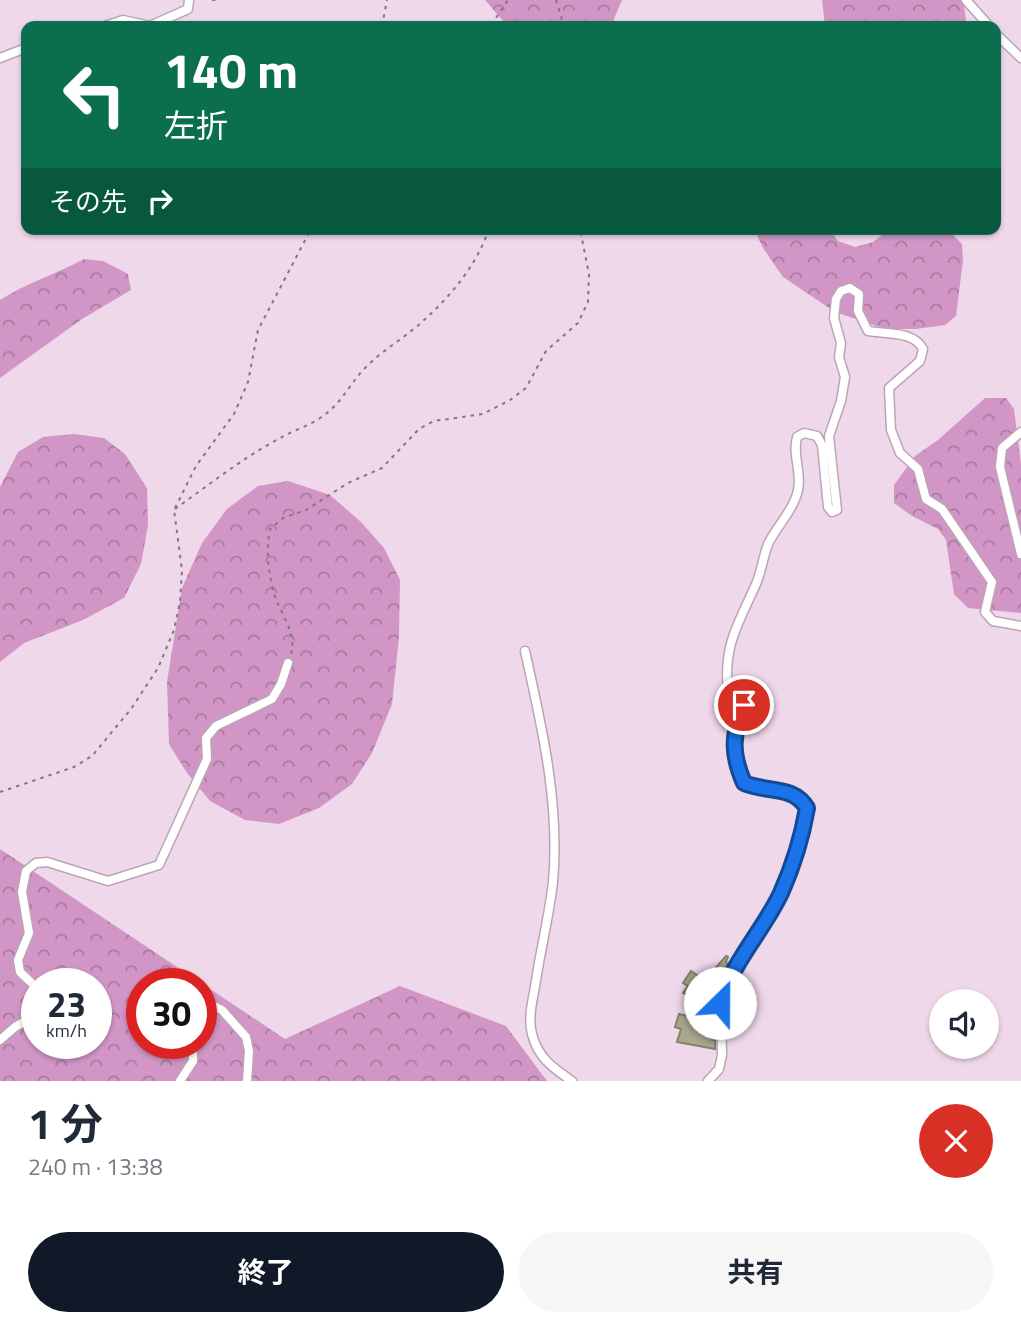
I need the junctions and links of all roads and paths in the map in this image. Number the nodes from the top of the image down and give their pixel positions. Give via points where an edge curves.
1 (189, 0) edge
2 (212, 0) edge
3 (219, 0) edge
4 (387, 0) edge
5 (508, 0) edge
6 (556, 0) edge
7 (966, 0) edge
8 (161, 21) edge
9 (383, 21) edge
10 (495, 21) edge
11 (562, 21) edge
12 (985, 21) edge
13 (1001, 39) edge
14 (21, 50) edge
15 (0, 58) edge
16 (1021, 58) edge
17 (308, 235) edge
18 (486, 235) edge
19 (581, 235) edge
20 (1021, 432) edge
21 (174, 509) junction
22 (1021, 554) edge
23 (1021, 626) edge
24 (525, 651) dead end
25 (288, 663) joint
26 (0, 792) edge
27 (21, 973) edge
28 (217, 1008) edge
29 (21, 1023) edge
30 (0, 1040) edge
31 (194, 1059) edge
32 (180, 1081) edge
33 (247, 1081) edge
34 (572, 1081) edge
35 (708, 1081) edge

1 - 8 street via 188,9
2 - 3 path
4 - 9 path
5 - 10 path
6 - 11 path
7 - 12 street
13 - 16 street
14 - 15 street
17 - 21 path via 258,330 248,382 234,414 196,466
18 - 21 path via 459,282 424,320 364,368 342,401 320,419 237,464
19 - 25 path via 589,274 588,302 578,323 546,351 526,388 483,414 434,421 419,429 382,468 270,529 267,561 293,639
20 - 22 street via 1002,448 1000,467
21 - 26 path via 182,570 180,602 158,668 92,756 74,767
23 - 35 street via 993,621 985,611 992,582 942,509 926,499 918,469 900,453 891,430 888,388 920,361 923,349 919,341 868,331 858,311 859,294 850,288 841,291 834,318 845,377 829,436 837,510 828,507 822,444 817,436 804,433 794,446 798,491 768,544 758,581 733,632 726,667 728,692 744,705 734,743 744,783 787,792 801,798 807,808 780,894 726,986 720,1003 722,1055 719,1069
24 - 34 street via 550,776 554,846 531,1033 545,1062
25 - 27 street via 272,699 216,726 206,738 207,759 159,865 108,881 47,862 26,871 22,892 29,933 18,960
28 - 33 street via 246,1037
29 - 30 street
31 - 32 street

